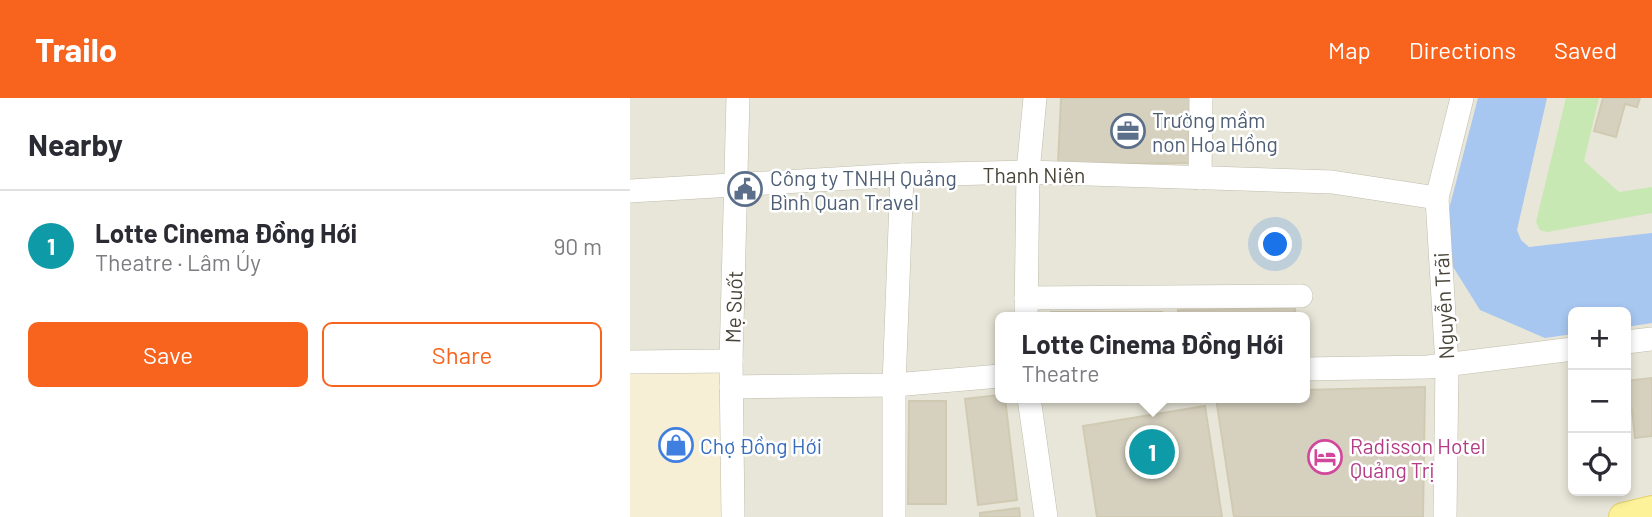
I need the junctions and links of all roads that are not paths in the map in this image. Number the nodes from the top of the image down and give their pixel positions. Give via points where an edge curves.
1 (738, 98) edge
2 (1035, 98) edge
3 (1201, 98) edge
4 (1462, 98) edge
5 (1028, 172) junction
6 (902, 175) junction
7 (1200, 178) junction
8 (738, 187) junction
9 (630, 191) edge
10 (1437, 198) junction
11 (1301, 296) dead end
12 (1026, 308) edge
13 (1652, 339) edge
14 (1631, 341) edge
15 (1568, 350) edge
16 (731, 361) junction
17 (630, 362) edge
18 (1447, 365) junction
19 (1310, 369) edge
20 (995, 376) edge
21 (894, 385) junction
22 (731, 387) junction
23 (1030, 403) edge
24 (1652, 510) edge
25 (733, 517) edge
26 (894, 517) edge
27 (1046, 517) edge
28 (1445, 517) edge
29 (1623, 517) edge

1 - 8 street, Mẹ Suốt
2 - 5 street
3 - 7 street
4 - 10 street, Nguyễn Trãi
5 - 6 street, Thanh Niên
5 - 7 street, Thanh Niên
5 - 12 street
6 - 8 street, Thanh Niên
6 - 21 street
7 - 10 street, Thanh Niên via 1332,181
8 - 9 street, Thanh Niên
8 - 16 street, Mẹ Suốt
10 - 18 street, Nguyễn Trãi
11 - 12 street
13 - 14 street
15 - 18 street
16 - 17 street
16 - 22 street, Mẹ Suốt
18 - 19 street
18 - 28 street, Nguyễn Trãi
20 - 21 street
21 - 22 street
21 - 26 street
22 - 25 street, Mẹ Suốt
23 - 27 street
24 - 29 main road

